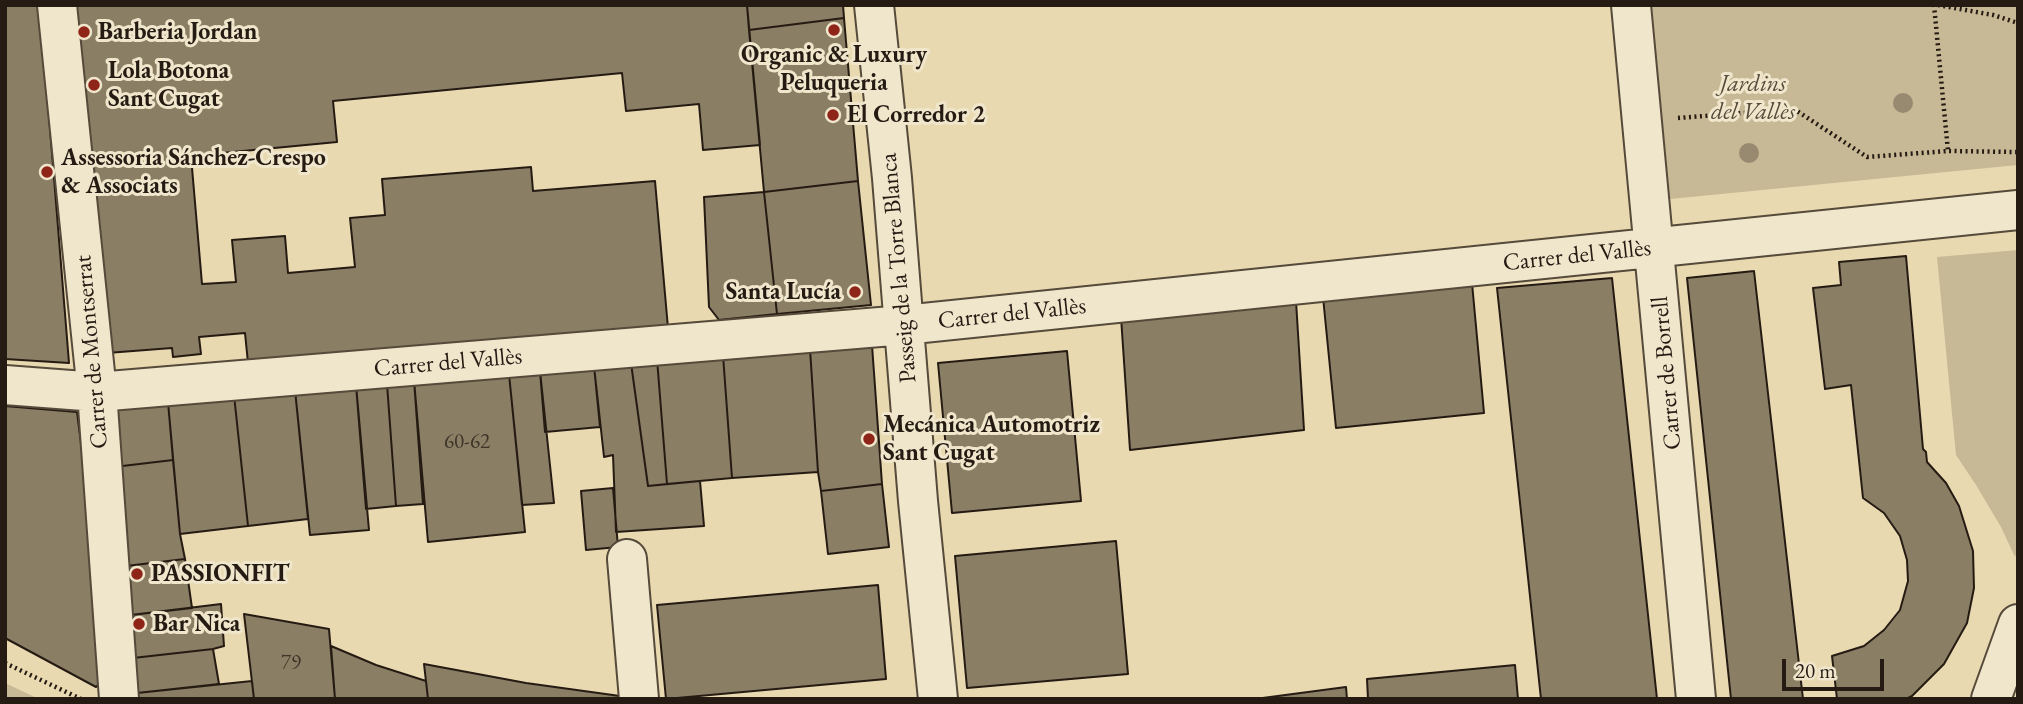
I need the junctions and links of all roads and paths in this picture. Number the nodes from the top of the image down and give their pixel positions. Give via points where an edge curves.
1 (57, 5) edge
2 (874, 5) edge
3 (1632, 5) edge
4 (1936, 5) edge
5 (2018, 23) edge
6 (1643, 121) junction
7 (1948, 151) junction
8 (2018, 152) edge
9 (2018, 209) edge
10 (1655, 248) junction
11 (904, 325) junction
12 (5, 386) edge
13 (97, 391) junction
14 (627, 559) dead end
15 (2018, 624) edge
16 (5, 663) edge
17 (80, 699) edge
18 (119, 699) edge
19 (639, 699) edge
20 (938, 699) edge
21 (1696, 699) edge
22 (1991, 699) edge

1 - 13 street, Carrer de Montserrat
2 - 11 street, Passeig de la Torre Blanca
3 - 6 street, Carrer de Borrell
4 - 5 path
4 - 7 path
6 - 7 path via 1794,109 1867,157
6 - 10 street, Carrer de Borrell
7 - 8 path
9 - 10 street, Carrer del Vallès
10 - 11 street, Carrer del Vallès
10 - 21 street, Carrer de Borrell
11 - 13 street, Carrer del Vallès
11 - 20 street, Passeig de la Torre Blanca
12 - 13 street, Carrer del Vallès
13 - 18 street, Carrer de Montserrat
14 - 19 street
15 - 22 street
16 - 17 path

